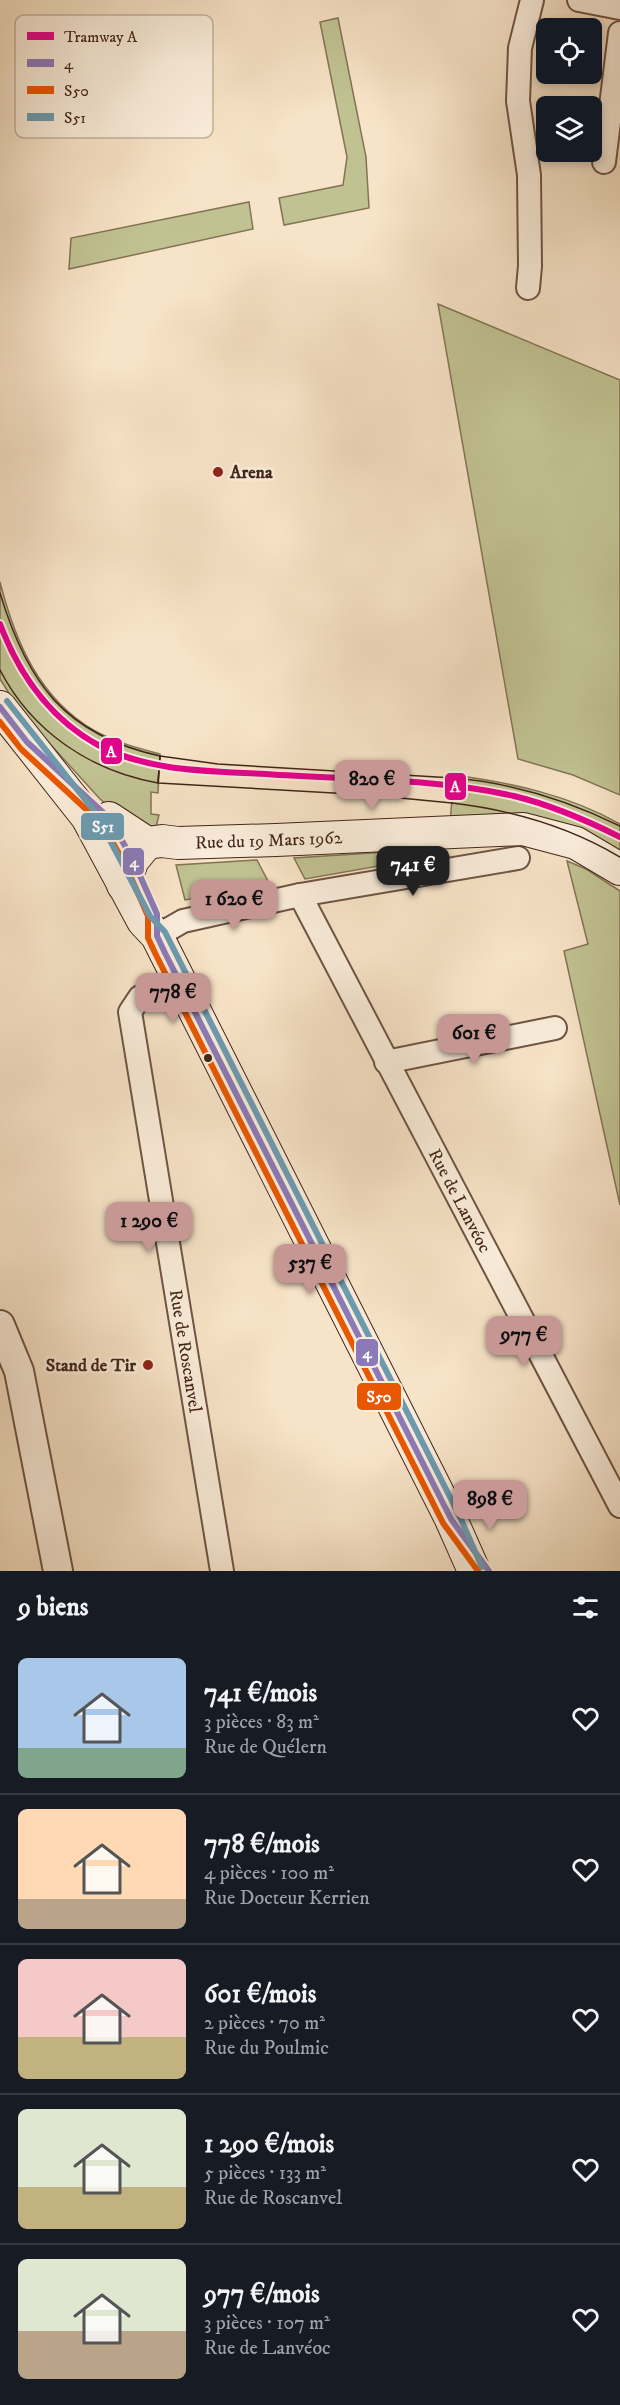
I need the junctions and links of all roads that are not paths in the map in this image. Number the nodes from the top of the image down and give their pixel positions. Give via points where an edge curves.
1 (532, 0) edge
2 (579, 0) edge
3 (620, 8) edge
4 (620, 33) edge
5 (604, 162) dead end
6 (528, 288) dead end
7 (0, 706) edge
8 (27, 742) junction
9 (518, 858) dead end
10 (134, 862) junction
11 (620, 869) edge
12 (300, 895) junction
13 (157, 936) junction
14 (177, 976) junction
15 (555, 1028) dead end
16 (386, 1062) junction
17 (1, 1329) edge
18 (620, 1506) edge
19 (451, 1519) junction
20 (57, 1571) edge
21 (222, 1571) edge
22 (474, 1571) edge
23 (489, 1571) edge

1 - 6 street via 520,48 518,101 530,175
2 - 3 street
4 - 5 street
7 - 8 main road
8 - 10 main road via 87,817
8 - 10 main road via 109,818
9 - 12 street
10 - 11 main road, Rue du 19 Mars 1962 via 276,840 523,829 576,843
10 - 13 main road via 157,914
12 - 13 street via 183,921
12 - 16 street, Rue de Lanvéoc
13 - 14 main road
14 - 19 main road
14 - 21 street, Rue de Roscanvel via 140,997 130,1012
15 - 16 street
16 - 18 street, Rue de Lanvéoc
17 - 20 street via 19,1371
19 - 22 main road
19 - 23 main road

